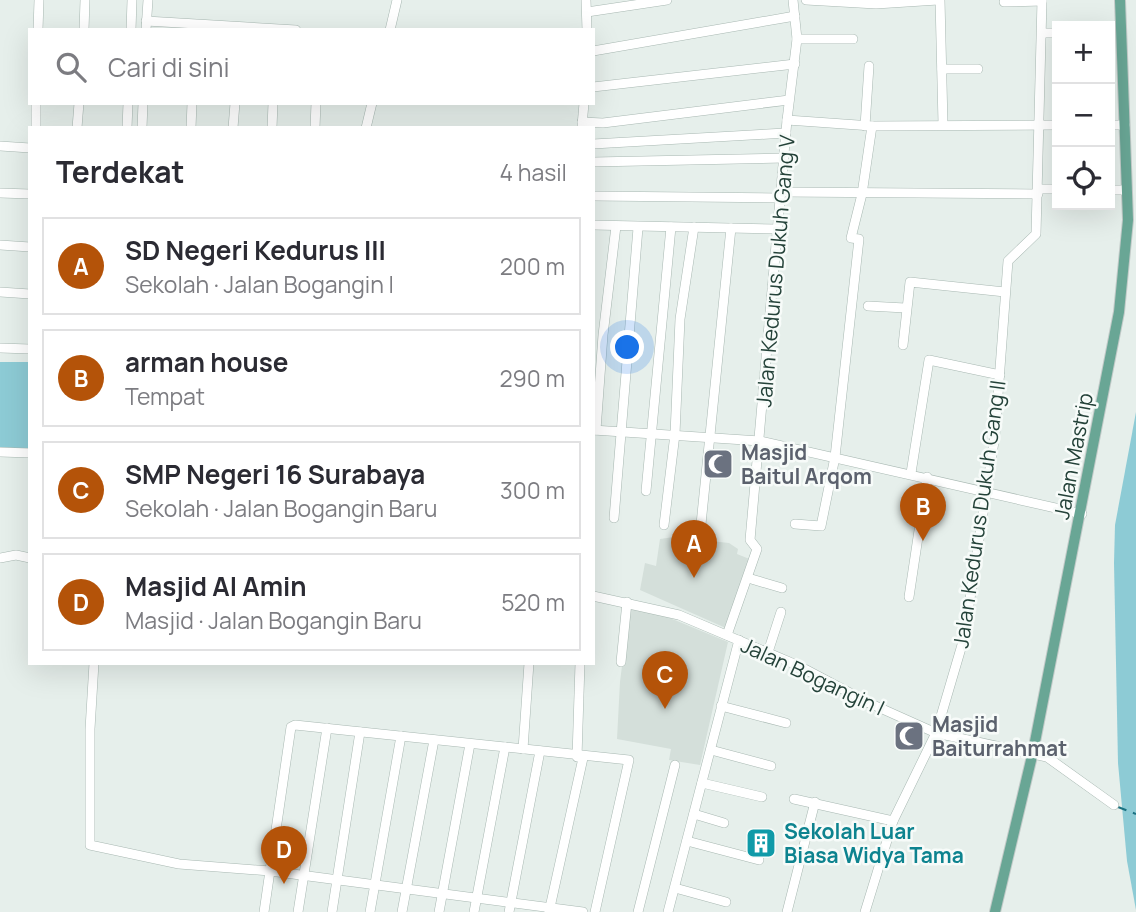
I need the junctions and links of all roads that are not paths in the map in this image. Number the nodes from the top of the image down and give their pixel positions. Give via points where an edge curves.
1 (39, 0) edge
2 (85, 0) edge
3 (132, 0) edge
4 (148, 0) edge
5 (397, 0) edge
6 (586, 0) edge
7 (667, 0) edge
8 (793, 0) edge
9 (806, 0) edge
10 (939, 0) edge
11 (1120, 0) edge
12 (1042, 1) edge
13 (1004, 2) dead end
14 (587, 12) junction
15 (795, 16) junction
16 (146, 25) edge
17 (38, 28) edge
18 (84, 28) edge
19 (131, 28) edge
20 (244, 28) edge
21 (390, 28) edge
22 (587, 28) edge
23 (1042, 33) junction
24 (1052, 33) edge
25 (1115, 33) edge
26 (797, 38) junction
27 (853, 39) dead end
28 (595, 51) edge
29 (795, 64) junction
30 (869, 66) dead end
31 (942, 69) junction
32 (978, 69) dead end
33 (595, 87) edge
34 (789, 100) junction
35 (36, 105) edge
36 (79, 105) edge
37 (128, 105) edge
38 (143, 105) edge
39 (192, 105) edge
40 (235, 105) edge
41 (273, 105) edge
42 (316, 105) edge
43 (372, 105) edge
44 (584, 105) edge
45 (787, 120) junction
46 (943, 124) junction
47 (582, 125) edge
48 (1039, 125) junction
49 (1052, 125) edge
50 (1115, 125) edge
51 (1125, 125) junction
52 (36, 126) edge
53 (77, 126) edge
54 (127, 126) edge
55 (142, 126) edge
56 (191, 126) edge
57 (233, 126) edge
58 (272, 126) edge
59 (315, 126) edge
60 (366, 126) edge
61 (868, 126) junction
62 (786, 133) junction
63 (595, 144) edge
64 (0, 146) edge
65 (28, 148) edge
66 (784, 158) junction
67 (595, 162) edge
68 (1052, 190) edge
69 (1115, 190) edge
70 (1127, 190) junction
71 (1038, 192) junction
72 (0, 193) edge
73 (28, 194) edge
74 (862, 194) junction
75 (781, 195) junction
76 (595, 196) edge
77 (595, 225) edge
78 (617, 226) junction
79 (671, 227) junction
80 (694, 227) junction
81 (638, 228) junction
82 (731, 228) junction
83 (778, 229) junction
84 (0, 245) edge
85 (28, 247) edge
86 (0, 292) edge
87 (1005, 292) junction
88 (28, 294) edge
89 (868, 306) dead end
90 (905, 308) junction
91 (902, 345) dead end
92 (0, 348) edge
93 (28, 349) edge
94 (1000, 375) junction
95 (595, 430) edge
96 (624, 431) junction
97 (651, 433) junction
98 (675, 434) junction
99 (711, 438) junction
100 (760, 441) junction
101 (0, 452) edge
102 (28, 453) edge
103 (835, 457) junction
104 (911, 474) junction
105 (927, 477) junction
106 (646, 491) dead end
107 (987, 493) junction
108 (1082, 513) junction
109 (614, 518) dead end
110 (794, 524) dead end
111 (664, 525) dead end
112 (700, 534) dead end
113 (0, 558) edge
114 (28, 558) edge
115 (748, 578) junction
116 (782, 588) dead end
117 (595, 596) edge
118 (909, 597) dead end
119 (627, 601) junction
120 (781, 611) dead end
121 (727, 635) junction
122 (739, 640) junction
123 (768, 652) junction
124 (621, 662) dead end
125 (94, 665) edge
126 (528, 665) edge
127 (580, 665) edge
128 (721, 706) junction
129 (786, 723) dead end
130 (327, 728) junction
131 (360, 732) junction
132 (936, 733) junction
133 (401, 736) junction
134 (434, 740) junction
135 (470, 744) junction
136 (505, 747) junction
137 (523, 749) junction
138 (711, 750) junction
139 (541, 751) junction
140 (1033, 752) junction
141 (580, 757) junction
142 (675, 765) dead end
143 (771, 766) dead end
144 (702, 783) junction
145 (762, 797) dead end
146 (794, 799) dead end
147 (816, 803) junction
148 (1114, 805) dead end
149 (694, 814) junction
150 (893, 821) junction
151 (724, 822) dead end
152 (687, 841) junction
153 (759, 860) dead end
154 (270, 871) junction
155 (303, 876) junction
156 (337, 881) junction
157 (375, 886) junction
158 (676, 888) junction
159 (407, 889) junction
160 (442, 895) junction
161 (476, 900) junction
162 (726, 902) dead end
163 (509, 908) edge
164 (549, 911) edge
165 (264, 912) edge
166 (298, 912) edge
167 (332, 912) edge
168 (370, 912) edge
169 (402, 912) edge
170 (439, 912) edge
171 (474, 912) edge
172 (583, 912) edge
173 (595, 912) edge
174 (638, 912) edge
175 (668, 912) edge
176 (787, 912) edge
177 (865, 912) edge
178 (995, 912) edge

1 - 17 street
2 - 18 street
3 - 19 street
4 - 16 street
5 - 21 street
6 - 14 street
7 - 14 street
8 - 15 street, Jalan Kedurus Dukuh Gang V
9 - 10 street via 876,4
10 - 31 street
11 - 25 main road, Jalan Mastrip
12 - 13 street
12 - 23 street, Jalan Kedurus Dukuh Gang II
14 - 22 street
15 - 26 street, Jalan Kedurus Dukuh Gang V
15 - 28 street
16 - 20 street
23 - 24 street
23 - 48 street, Jalan Kedurus Dukuh Gang II
25 - 51 main road, Jalan Mastrip
26 - 27 street
26 - 29 street, Jalan Kedurus Dukuh Gang V
29 - 33 street
29 - 34 street, Jalan Kedurus Dukuh Gang V
30 - 61 street
31 - 32 street
31 - 46 street
34 - 45 street, Jalan Kedurus Dukuh Gang V
34 - 47 street
35 - 52 street
36 - 53 street
37 - 54 street
38 - 55 street
39 - 56 street
40 - 57 street
41 - 58 street
42 - 59 street
43 - 60 street
44 - 47 street
45 - 61 street
45 - 62 street, Jalan Kedurus Dukuh Gang V
46 - 48 street
46 - 61 street
48 - 49 street
48 - 71 street, Jalan Kedurus Dukuh Gang II
50 - 51 street
51 - 70 main road, Jalan Mastrip
61 - 74 street
62 - 63 street
62 - 66 street, Jalan Kedurus Dukuh Gang V
64 - 65 street
66 - 67 street
66 - 75 street, Jalan Kedurus Dukuh Gang V
68 - 71 street
69 - 70 street
70 - 108 main road, Jalan Mastrip via 1127,253 1119,312
71 - 74 street
71 - 87 street, Jalan Kedurus Dukuh Gang II via 1036,234 1008,261
72 - 73 street
74 - 75 street
74 - 103 street via 851,238 859,239
75 - 76 street
75 - 83 street, Jalan Kedurus Dukuh Gang V
77 - 78 street
78 - 81 street
78 - 95 street
79 - 80 street
79 - 81 street
79 - 97 street
80 - 82 street
80 - 98 street via 680,319
81 - 96 street
82 - 83 street
82 - 99 street
83 - 100 street, Jalan Kedurus Dukuh Gang V
84 - 85 street
86 - 88 street
87 - 90 street via 914,281 908,285
87 - 94 street, Jalan Kedurus Dukuh Gang II
89 - 90 street
90 - 91 street
92 - 93 street
94 - 104 street via 929,360
94 - 107 street, Jalan Kedurus Dukuh Gang II
95 - 96 street
96 - 97 street
96 - 109 street
97 - 98 street
97 - 106 street
98 - 99 street
98 - 111 street
99 - 100 street
99 - 112 street
100 - 103 street
100 - 115 street, Jalan Kedurus Dukuh Gang V via 751,542 757,549
101 - 102 street
103 - 104 street
103 - 110 street via 821,526
104 - 105 street
105 - 107 street
105 - 118 street
107 - 108 street
107 - 132 street, Jalan Kedurus Dukuh Gang II via 964,638
108 - 140 main road, Jalan Mastrip
113 - 114 street
115 - 116 street
115 - 121 street
117 - 119 street, Jalan Bogangin I
119 - 121 street, Jalan Bogangin I
119 - 124 street
120 - 123 street
121 - 122 street, Jalan Bogangin I
122 - 123 street, Jalan Bogangin I
122 - 128 street
123 - 132 street, Jalan Bogangin I
125 - 154 street via 90,845 179,864
126 - 137 street
127 - 141 street
128 - 129 street
128 - 138 street
130 - 131 street
130 - 154 street via 291,727
130 - 155 street
131 - 133 street
131 - 156 street
132 - 140 street, Jalan Bogangin I
132 - 150 street, Jalan Kedurus Dukuh Gang II
133 - 134 street
133 - 157 street
134 - 135 street
134 - 159 street
135 - 136 street
135 - 160 street
136 - 137 street
136 - 161 street
137 - 139 street
138 - 143 street
138 - 144 street
139 - 141 street
139 - 163 street
140 - 148 street, Jalan Bogangin I via 1060,765
140 - 178 main road, Jalan Mastrip
141 - 164 street
141 - 173 street via 630,763
142 - 174 street
144 - 145 street
144 - 149 street
146 - 147 street
147 - 150 street
147 - 176 street
149 - 151 street
149 - 152 street
150 - 177 street, Jalan Kedurus Dukuh Gang II
152 - 153 street
152 - 158 street
154 - 155 street
154 - 165 street
155 - 156 street
155 - 166 street
156 - 157 street
156 - 167 street
157 - 159 street
157 - 168 street
158 - 162 street
158 - 175 street
159 - 160 street
159 - 169 street
160 - 161 street
160 - 170 street
161 - 163 street
161 - 171 street
163 - 164 street
164 - 172 street

